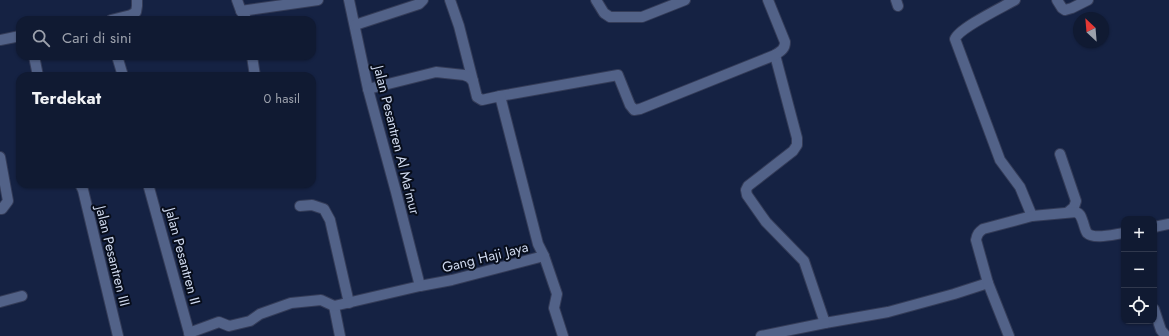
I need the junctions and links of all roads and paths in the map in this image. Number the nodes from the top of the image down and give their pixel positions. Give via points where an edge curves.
1 (137, 0) edge
2 (237, 0) edge
3 (318, 0) edge
4 (349, 0) edge
5 (422, 0) edge
6 (450, 0) edge
7 (596, 0) edge
8 (685, 0) edge
9 (768, 0) edge
10 (1015, 0) edge
11 (1057, 0) edge
12 (1088, 0) edge
13 (241, 11) junction
14 (127, 16) edge
15 (245, 16) edge
16 (355, 25) junction
17 (16, 37) edge
18 (0, 40) edge
19 (775, 55) junction
20 (35, 60) edge
21 (118, 60) edge
22 (253, 60) edge
23 (37, 72) edge
24 (122, 72) edge
25 (254, 72) edge
26 (473, 81) junction
27 (368, 89) junction
28 (500, 96) junction
29 (1060, 154) dead end
30 (0, 157) edge
31 (81, 188) edge
32 (149, 188) edge
33 (300, 206) dead end
34 (0, 209) edge
35 (1068, 212) junction
36 (1032, 216) junction
37 (1169, 224) edge
38 (1157, 226) edge
39 (1121, 233) edge
40 (544, 256) junction
41 (988, 283) junction
42 (420, 286) junction
43 (22, 296) dead end
44 (0, 302) edge
45 (349, 303) junction
46 (334, 306) junction
47 (1157, 318) edge
48 (826, 323) junction
49 (190, 334) edge
50 (118, 336) edge
51 (340, 336) edge
52 (563, 336) edge
53 (761, 336) edge
54 (1009, 336) edge
55 (1166, 336) edge

1 - 14 street via 136,12
2 - 13 street
3 - 13 street
4 - 16 street, Jalan Pesantren Al Ma'mur
5 - 16 street via 420,4
6 - 26 street
7 - 8 street via 604,13 610,17 642,17
9 - 19 street via 785,42 783,51
10 - 36 street via 972,24 955,39 1000,160 1020,187
11 - 12 street via 1065,10
13 - 15 street
16 - 27 street, Jalan Pesantren Al Ma'mur
17 - 18 street
19 - 28 street via 634,110 618,76
19 - 48 street via 797,145 746,190 766,222 804,261
20 - 23 street
21 - 24 street
22 - 25 street
26 - 27 street via 464,75 436,72
26 - 28 street via 477,97 482,100
27 - 42 street, Jalan Pesantren Al Ma'mur
28 - 40 street, Gang Haji Jaya via 538,244
29 - 35 street via 1076,201 1075,206
30 - 34 street via 8,201
31 - 50 street, Jalan Pesantren III
32 - 49 street, Jalan Pesantren II
33 - 45 street via 324,209 330,220
35 - 36 street
35 - 39 street via 1078,212 1086,232 1092,237
36 - 41 street via 983,229 977,235 976,240
37 - 38 street
40 - 42 street, Gang Haji Jaya
40 - 52 street via 557,294 554,308
41 - 48 street via 888,312
41 - 54 street
42 - 45 street, Gang Haji Jaya
43 - 44 street
45 - 46 street, Gang Haji Jaya
46 - 49 street via 321,300 291,303 260,314 250,321 229,326 219,322
46 - 51 street
47 - 55 street
48 - 53 street

